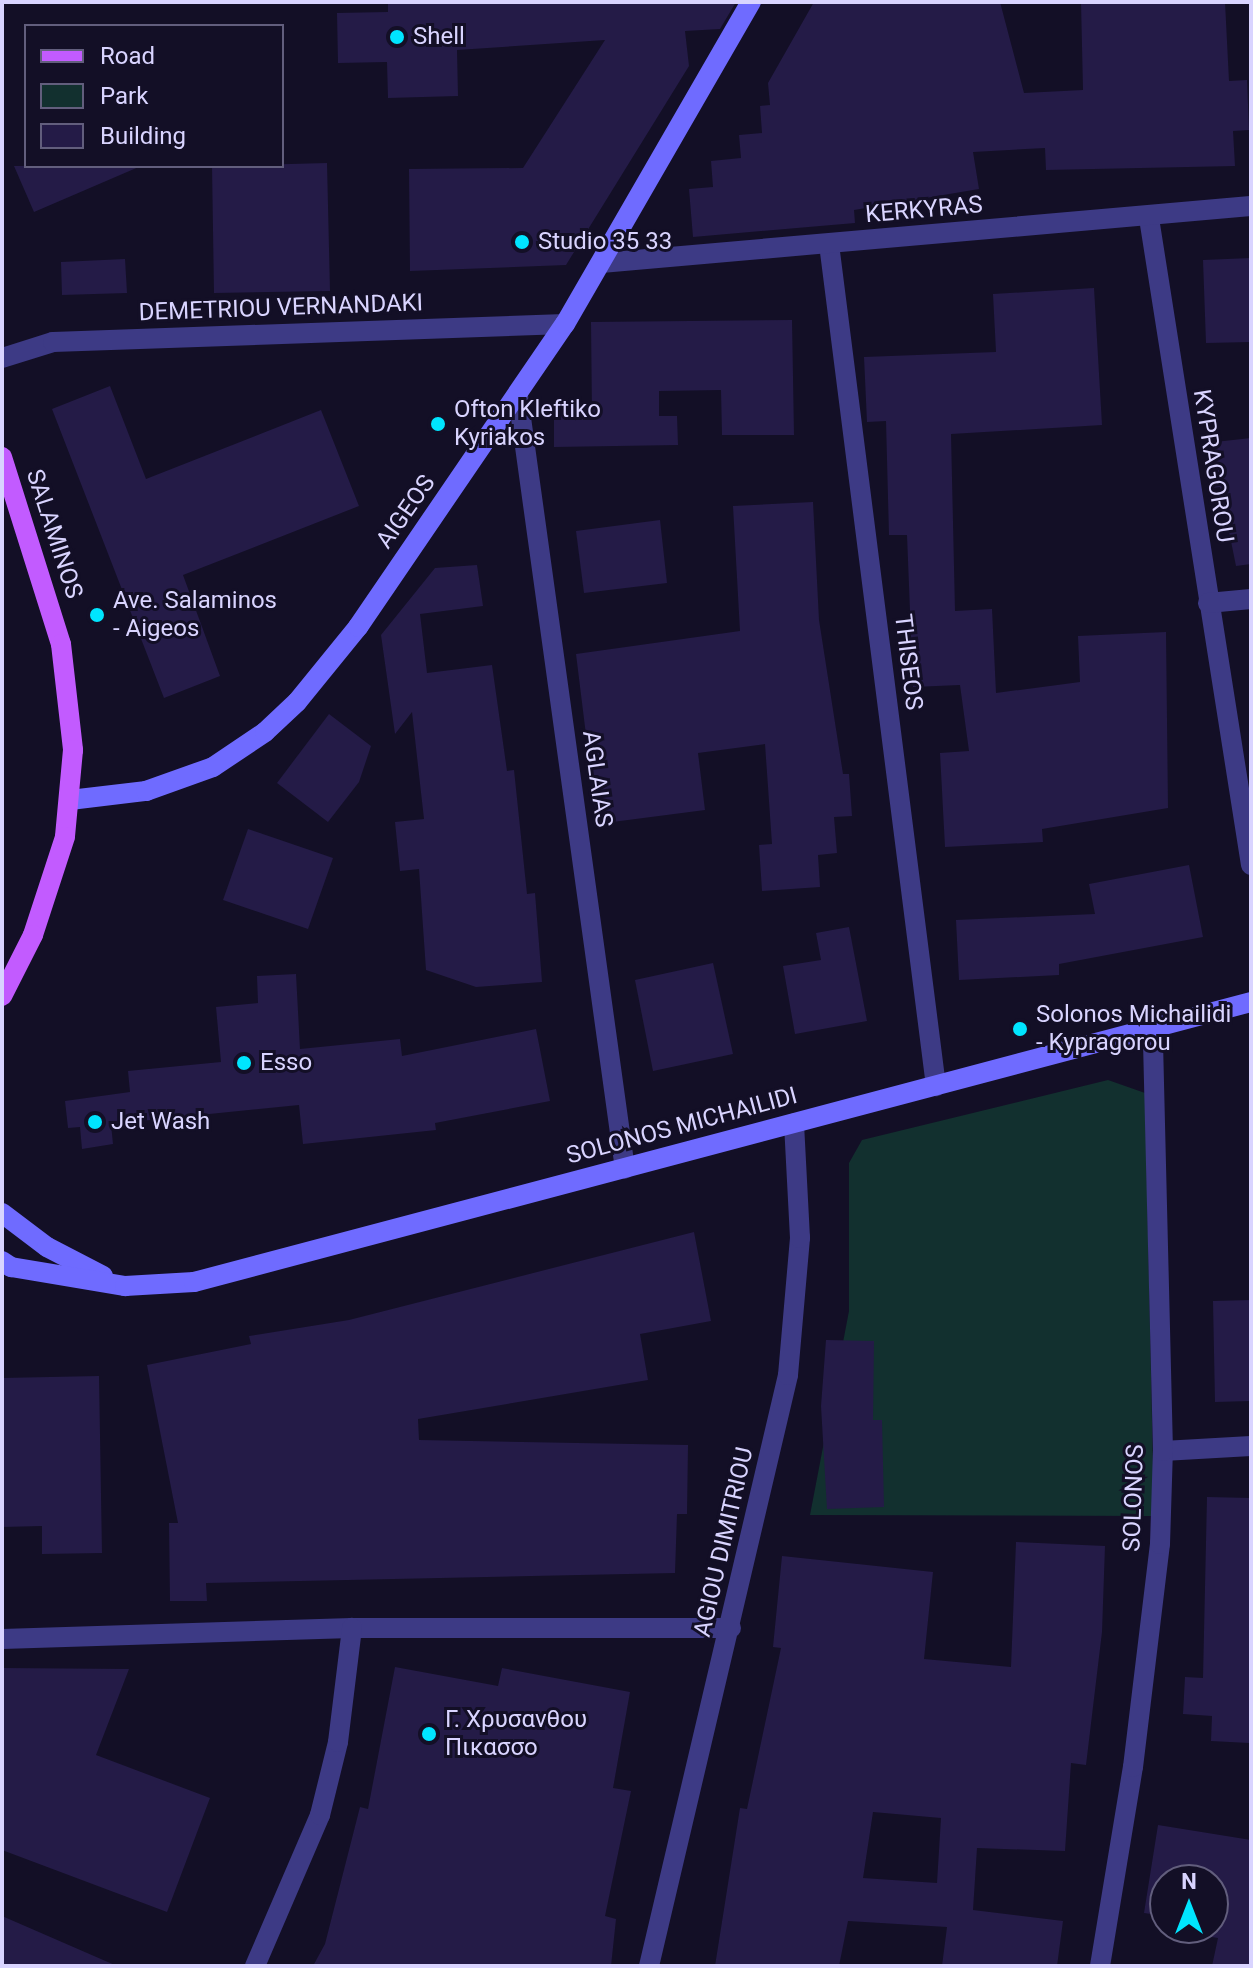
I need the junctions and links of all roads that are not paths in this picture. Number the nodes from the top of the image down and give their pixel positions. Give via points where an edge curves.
1 (751, 2) edge
2 (1251, 206) edge
3 (1149, 218) junction
4 (829, 244) junction
5 (601, 263) junction
6 (565, 324) junction
7 (2, 358) edge
8 (518, 396) junction
9 (2, 457) edge
10 (1251, 599) edge
11 (1208, 603) junction
12 (70, 800) junction
13 (1251, 865) edge
14 (2, 996) edge
15 (1251, 1002) edge
16 (1153, 1028) junction
17 (936, 1086) junction
18 (794, 1123) junction
19 (625, 1169) junction
20 (2, 1213) edge
21 (2, 1261) edge
22 (125, 1286) junction
23 (1251, 1446) edge
24 (1163, 1451) junction
25 (352, 1628) junction
26 (731, 1628) junction
27 (2, 1639) edge
28 (255, 1966) edge
29 (649, 1966) edge
30 (1100, 1966) edge

1 - 5 main road, AIGEOS
2 - 3 street, KERKYRAS
3 - 4 street, KERKYRAS
3 - 11 street, KYPRAGOROU
4 - 5 street, KERKYRAS
4 - 17 street, THISEOS
5 - 6 main road, AIGEOS
6 - 7 street, DEMETRIOU VERNANDAKI via 53,342
6 - 8 main road, AIGEOS
8 - 12 main road, AIGEOS via 358,627 297,702 265,732 213,767 177,781 146,791
8 - 19 street, AGLAIAS
9 - 12 main road, SALAMINOS via 61,644 73,750
10 - 11 street
11 - 13 street, KYPRAGOROU
12 - 14 main road, SALAMINOS via 52,883
15 - 16 main road, SOLONOS MICHAILIDI
16 - 17 main road, SOLONOS MICHAILIDI
16 - 24 street, SOLONOS
17 - 18 main road, SOLONOS MICHAILIDI
18 - 19 main road, SOLONOS MICHAILIDI
18 - 26 street, AGIOU DIMITRIOU via 800,1238 795,1327
19 - 22 main road, SOLONOS MICHAILIDI via 194,1282
20 - 22 main road, SOLONOS MICHAILIDI via 47,1247
21 - 22 main road, SOLONOS MICHAILIDI via 11,1267
23 - 24 street
24 - 30 street, SOLONOS via 1151,1619
25 - 26 street
25 - 27 street
25 - 28 street via 338,1742 320,1815
26 - 29 street, AGIOU DIMITRIOU

